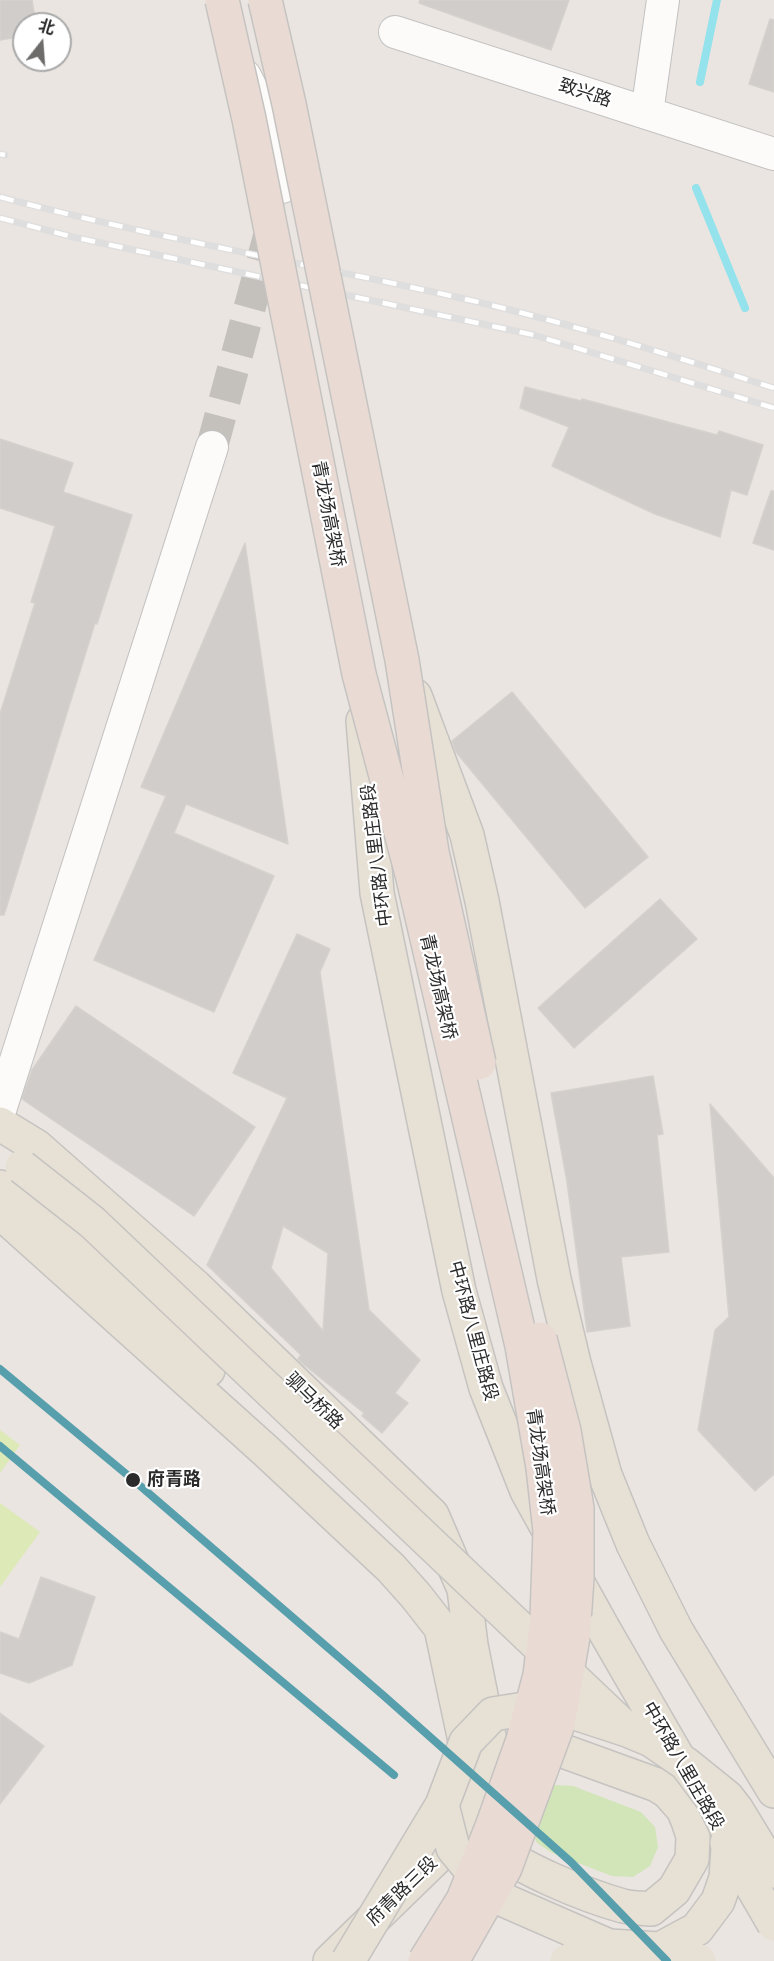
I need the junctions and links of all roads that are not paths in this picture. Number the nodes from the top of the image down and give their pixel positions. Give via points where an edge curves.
1 (216, 0) edge
2 (222, 0) edge
3 (265, 0) edge
4 (663, 0) edge
5 (395, 32) dead end
6 (647, 113) junction
7 (774, 154) edge
8 (282, 187) dead end
9 (213, 447) tunnel mouth
10 (402, 660) junction
11 (359, 674) junction
12 (0, 1110) edge
13 (0, 1124) edge
14 (5, 1180) edge
15 (627, 1730) junction
16 (466, 1742) junction
17 (494, 1761) junction
18 (686, 1764) junction
19 (475, 1788) junction
20 (774, 1791) edge
21 (668, 1792) junction
22 (442, 1805) junction
23 (474, 1821) junction
24 (774, 1856) edge
25 (774, 1871) edge
26 (651, 1910) junction
27 (774, 1924) edge
28 (609, 1946) junction
29 (660, 1949) junction
30 (330, 1961) edge
31 (348, 1961) edge
32 (424, 1961) edge
33 (452, 1961) edge
34 (568, 1961) edge
35 (698, 1961) edge

1 - 8 street via 224,34 275,134
2 - 11 highway, 青龙场高架桥, bridge
3 - 10 highway, 青龙场高架桥, bridge
4 - 6 street
5 - 6 street, 致兴路
6 - 7 street, 致兴路
9 - 12 street
10 - 20 main road, bridge via 467,835 554,1279 605,1475 633,1544 676,1629
10 - 33 highway, 青龙场高架桥, bridge via 432,852 564,1431 577,1508 573,1637 558,1724 505,1868
11 - 27 main road, 中环路八里庄路段, bridge via 377,893 459,1291 486,1388 527,1491
11 - 32 highway, 青龙场高架桥, bridge via 412,874 522,1346 550,1531 547,1618 540,1675 523,1740 463,1900
13 - 17 main road, 驷马桥路 via 36,1146 196,1287 432,1515 464,1589
14 - 15 main road, bridge via 92,1222
14 - 16 main road via 426,1575 447,1602 458,1632
14 - 19 main road via 266,1451 391,1568 441,1628
15 - 16 main road, bridge via 543,1706 493,1714
15 - 18 main road, bridge via 651,1740
16 - 22 main road, bridge
17 - 19 main road
17 - 21 main road via 509,1752 555,1748
18 - 25 main road, bridge via 727,1797
18 - 29 main road, bridge via 713,1800 729,1833 726,1878 718,1901 697,1929
19 - 23 main road
21 - 24 main road
21 - 26 main road via 688,1821 693,1836 692,1859 674,1890
22 - 28 main road, bridge via 453,1848 506,1901
22 - 31 main road, bridge
23 - 26 main road via 490,1842 521,1863 596,1897
23 - 30 main road, 府青路三段
26 - 34 main road
26 - 35 main road
28 - 29 main road, bridge
28 - 34 main road, bridge
29 - 35 main road, bridge

